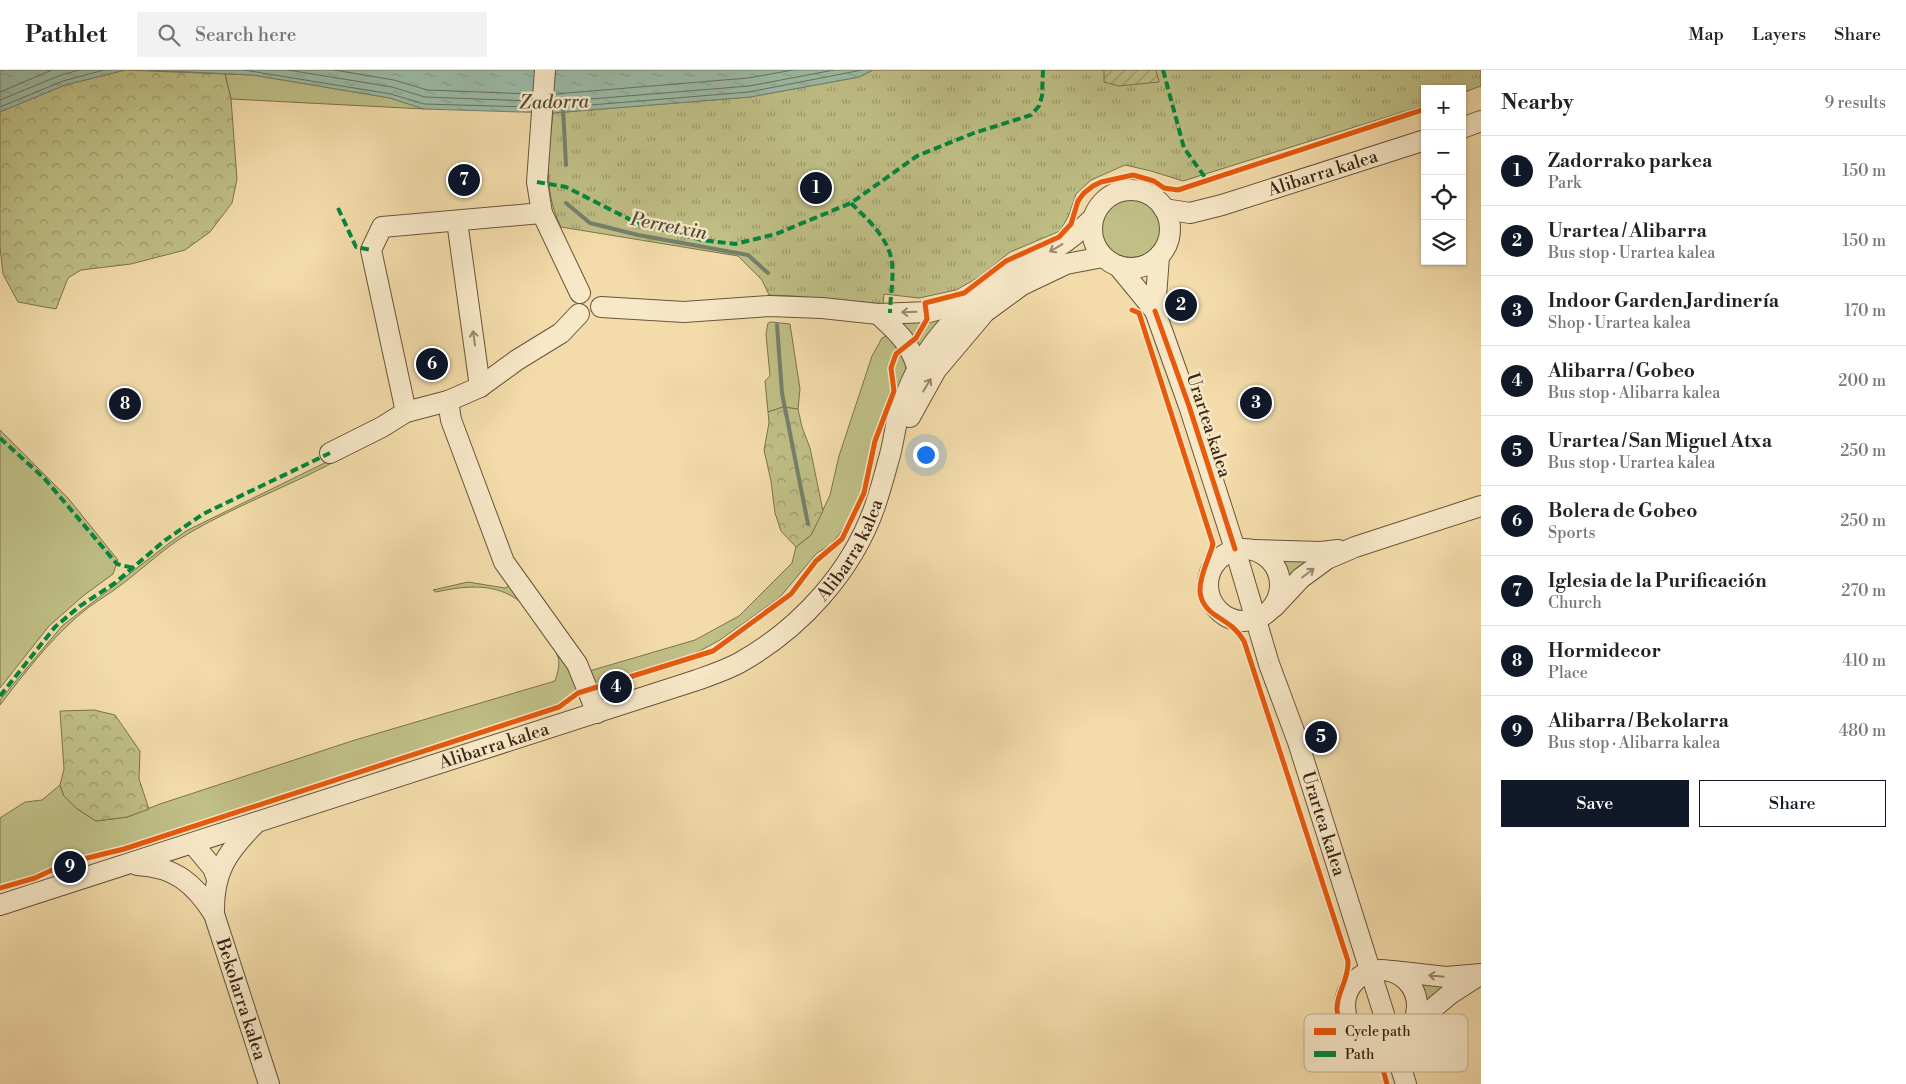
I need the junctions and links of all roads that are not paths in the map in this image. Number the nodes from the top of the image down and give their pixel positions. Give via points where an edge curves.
1 (545, 70) edge
2 (1481, 122) edge
3 (1466, 127) edge
4 (1421, 141) edge
5 (1220, 206) junction
6 (1164, 209) junction
7 (542, 213) junction
8 (1093, 218) junction
9 (457, 221) junction
10 (1163, 249) junction
11 (1111, 262) junction
12 (580, 293) junction
13 (973, 300) junction
14 (601, 307) junction
15 (1155, 311) junction
16 (579, 314) junction
17 (878, 314) junction
18 (917, 367) junction
19 (480, 387) junction
20 (448, 401) junction
21 (406, 412) junction
22 (330, 453) dead end
23 (889, 460) junction
24 (1481, 506) edge
25 (1355, 547) junction
26 (1236, 549) junction
27 (1256, 550) junction
28 (1274, 606) junction
29 (1256, 620) junction
30 (597, 713) junction
31 (255, 824) junction
32 (193, 844) junction
33 (130, 864) junction
34 (217, 879) junction
35 (191, 885) junction
36 (0, 905) edge
37 (214, 914) junction
38 (1371, 971) junction
39 (1392, 971) junction
40 (1481, 974) edge
41 (1346, 1014) edge
42 (1385, 1014) edge
43 (1416, 1014) edge
44 (1426, 1014) edge
45 (1402, 1072) edge
46 (269, 1084) edge
47 (1406, 1084) edge

1 - 7 street via 537,182
2 - 3 street
4 - 5 street, Alibarra kalea
5 - 6 street, Alibarra kalea via 1190,213
5 - 10 street, Alibarra kalea via 1179,230
6 - 8 street via 1148,194 1126,191 1105,200
6 - 10 street via 1170,231
7 - 9 street
7 - 12 street
8 - 11 street via 1095,246
8 -> 13 street, Alibarra kalea via 1074,238 1009,271
19 -> 9 street
9 - 21 street via 382,227 370,250
10 - 11 street via 1147,265 1133,268
10 - 15 street, Urartea kalea
11 - 15 street, Urartea kalea
23 -> 11 street, Alibarra kalea via 936,370 986,312 1022,285 1066,264
12 - 14 street via 588,290 595,293
12 - 16 street via 574,303
13 -> 17 street via 929,312
13 - 18 street, Alibarra kalea via 941,334
14 - 16 street via 588,317
14 - 17 street via 684,312 769,306
15 - 26 street, Urartea kalea
16 - 19 street via 562,333
17 - 18 street via 912,350
18 - 23 street, Alibarra kalea via 898,417
19 - 20 street
20 - 21 street
20 - 30 street via 504,562 576,664
21 - 22 street
23 - 30 street, Alibarra kalea via 861,539 847,564 806,613 777,638 738,663
24 - 25 street
25 - 27 street via 1321,552
28 -> 25 street via 1301,578 1327,559
26 - 27 street
26 - 29 street, Urartea kalea
26 - 29 street via 1214,563 1207,582 1208,592 1217,610 1225,616
27 - 28 street via 1274,563 1279,574 1281,585
28 - 29 street
29 - 38 street, Urartea kalea
30 - 31 street, Alibarra kalea
31 - 32 street, Alibarra kalea
31 - 34 street, Bekolarra kalea via 236,843 223,862
32 - 33 street, Alibarra kalea
32 - 34 street via 213,868
32 - 35 street
33 - 35 street, Bekolarra kalea via 170,870
33 - 36 street, Alibarra kalea
34 - 37 street, Bekolarra kalea
35 - 37 street, Bekolarra kalea via 203,896
37 - 46 street, Bekolarra kalea
38 - 39 street
38 - 41 street via 1351,984 1345,1000
38 - 42 street, Urartea kalea
40 -> 39 street via 1446,977
39 - 43 street via 1412,986 1417,998
40 - 44 street
45 - 47 street, Urartea kalea

